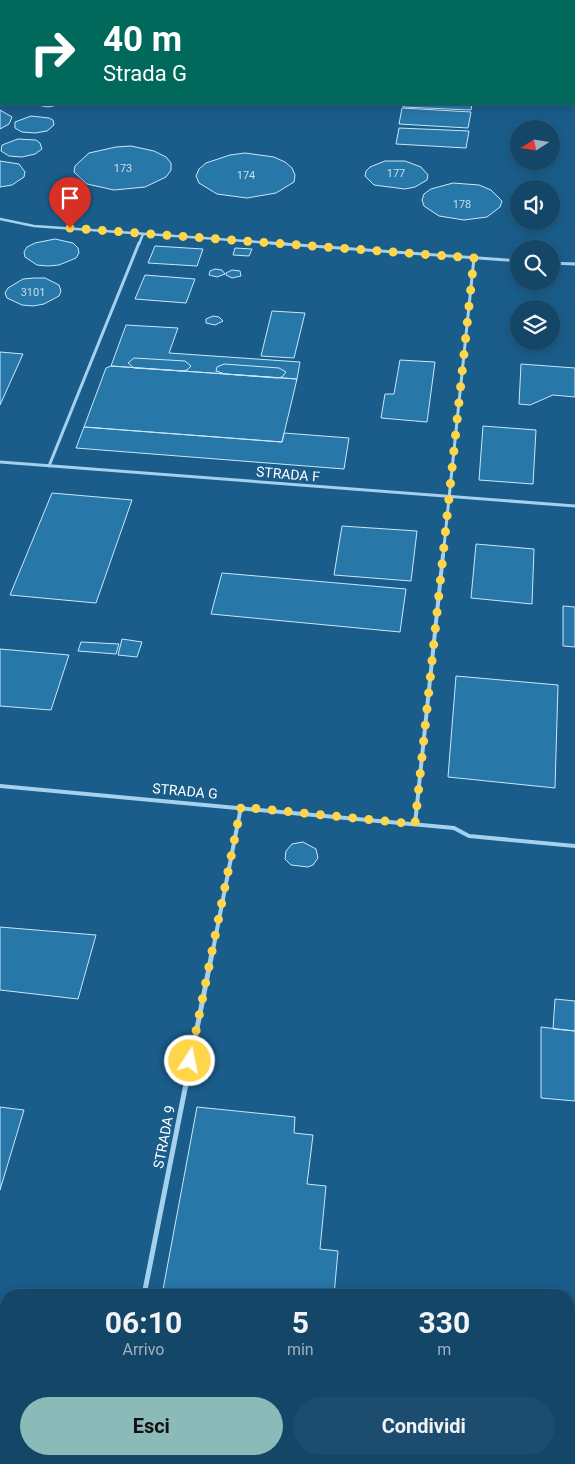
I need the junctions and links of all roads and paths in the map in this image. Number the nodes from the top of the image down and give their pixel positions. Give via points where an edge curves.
1 (0, 219) edge
2 (143, 234) junction
3 (474, 258) junction
4 (510, 260) edge
5 (560, 263) edge
6 (575, 264) edge
7 (0, 462) edge
8 (49, 466) junction
9 (447, 498) junction
10 (575, 506) edge
11 (0, 786) edge
12 (241, 807) junction
13 (415, 824) junction
14 (575, 846) edge
15 (145, 1289) edge

1 - 2 lane via 34,226
2 - 3 lane
2 - 8 lane
3 - 4 lane
3 - 9 lane
5 - 6 lane
7 - 8 lane, STRADA F
8 - 9 lane, STRADA F
9 - 10 lane, STRADA F
9 - 13 lane
11 - 12 lane, STRADA G
12 - 13 lane, STRADA G
12 - 15 lane, STRADA 9
13 - 14 lane, STRADA G via 454,828 469,836

